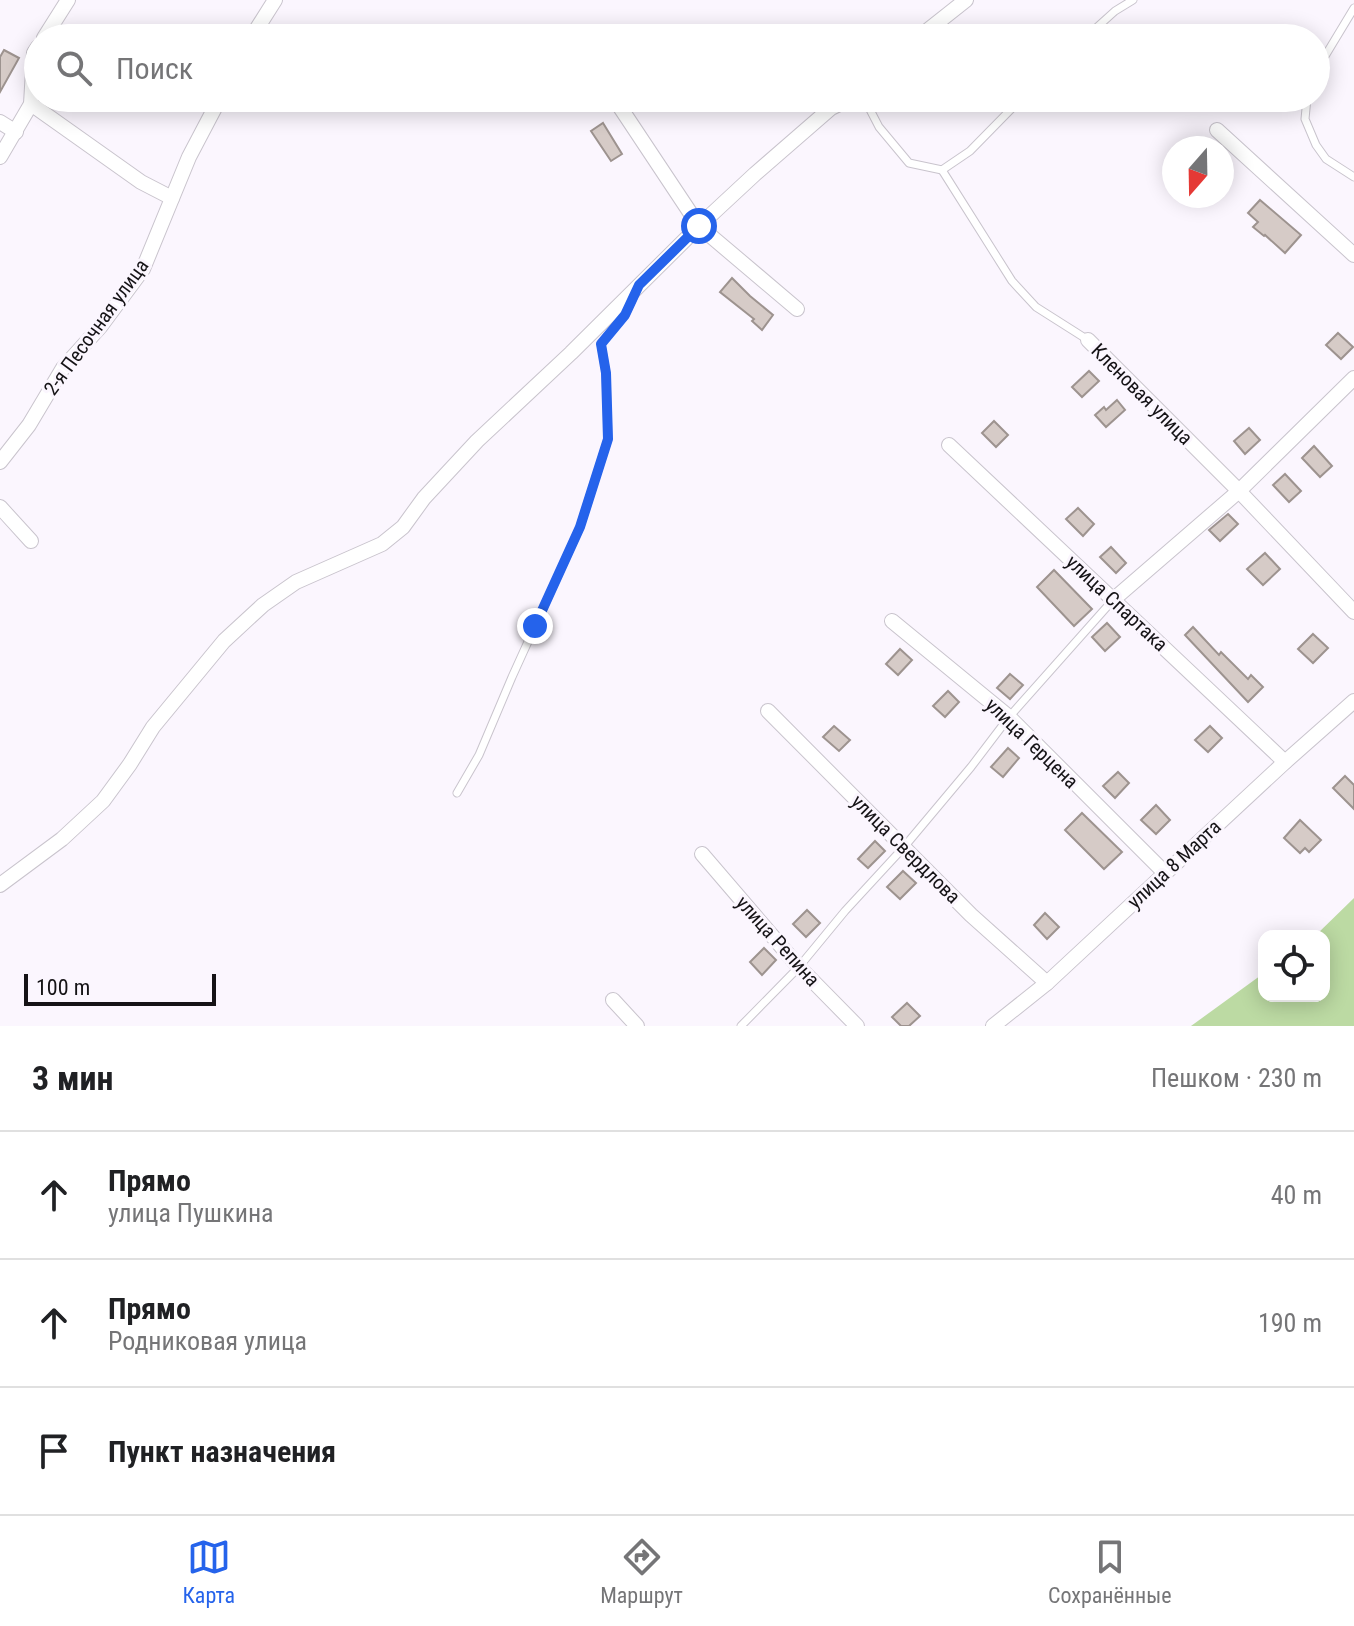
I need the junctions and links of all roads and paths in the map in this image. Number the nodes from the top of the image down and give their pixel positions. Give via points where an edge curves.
1 (68, 0) edge
2 (275, 0) edge
3 (966, 0) edge
4 (1133, 0) edge
5 (1354, 8) edge
6 (53, 24) edge
7 (260, 24) edge
8 (936, 24) edge
9 (1101, 24) edge
10 (1330, 48) edge
11 (27, 112) edge
12 (42, 112) edge
13 (213, 112) edge
14 (623, 112) edge
15 (826, 112) edge
16 (871, 112) edge
17 (1008, 112) edge
18 (1306, 112) edge
19 (0, 122) edge
20 (1217, 130) dead end
21 (16, 132) junction
22 (0, 157) edge
23 (942, 170) junction
24 (1354, 177) edge
25 (172, 198) junction
26 (699, 226) junction
27 (1354, 255) edge
28 (639, 285) junction
29 (797, 309) dead end
30 (1088, 340) joint
31 (1354, 378) edge
32 (949, 445) dead end
33 (0, 462) edge
34 (1239, 491) junction
35 (0, 507) edge
36 (31, 541) dead end
37 (1114, 599) junction
38 (1354, 612) edge
39 (892, 621) dead end
40 (1354, 701) edge
41 (768, 711) dead end
42 (1009, 717) junction
43 (1285, 762) junction
44 (457, 793) dead end
45 (904, 847) junction
46 (702, 854) dead end
47 (1165, 873) junction
48 (0, 885) edge
49 (798, 966) junction
50 (1047, 983) junction
51 (613, 1000) dead end
52 (637, 1026) edge
53 (741, 1026) edge
54 (857, 1026) edge
55 (993, 1026) edge

1 - 6 street
2 - 7 street
3 - 8 street
4 - 9 lane
5 - 10 lane
11 - 21 street
12 - 25 street
13 - 25 street, 2-я Песочная улица
14 - 26 street
15 - 26 street
16 - 23 lane via 909,163
17 - 23 lane via 970,151
18 - 24 lane via 1326,159
19 - 21 street
20 - 27 street
21 - 22 street
23 - 30 lane, Кленовая улица via 1012,281 1036,307
25 - 33 street, 2-я Песочная улица via 143,269 63,368
26 - 28 street
26 - 29 street
28 - 44 lane via 625,315 601,344 608,439 580,527 479,755
28 - 48 street via 477,441 403,527 382,544 296,582 224,641 153,727 103,801
30 - 34 street, Кленовая улица
31 - 34 street
32 - 37 street, улица Спартака
34 - 37 street
34 - 38 street, Кленовая улица
35 - 36 street
37 - 42 lane
37 - 43 street, улица Спартака
39 - 42 street, улица Герцена
40 - 43 street, улица 8 Марта
41 - 45 street, улица Свердлова
42 - 45 lane
42 - 47 street, улица Герцена
43 - 47 street, улица 8 Марта
45 - 49 lane
45 - 50 street, улица Свердлова
46 - 49 street, улица Репина
47 - 50 street, улица 8 Марта
49 - 53 lane
49 - 54 street, улица Репина
50 - 55 street, улица 8 Марта
51 - 52 street

